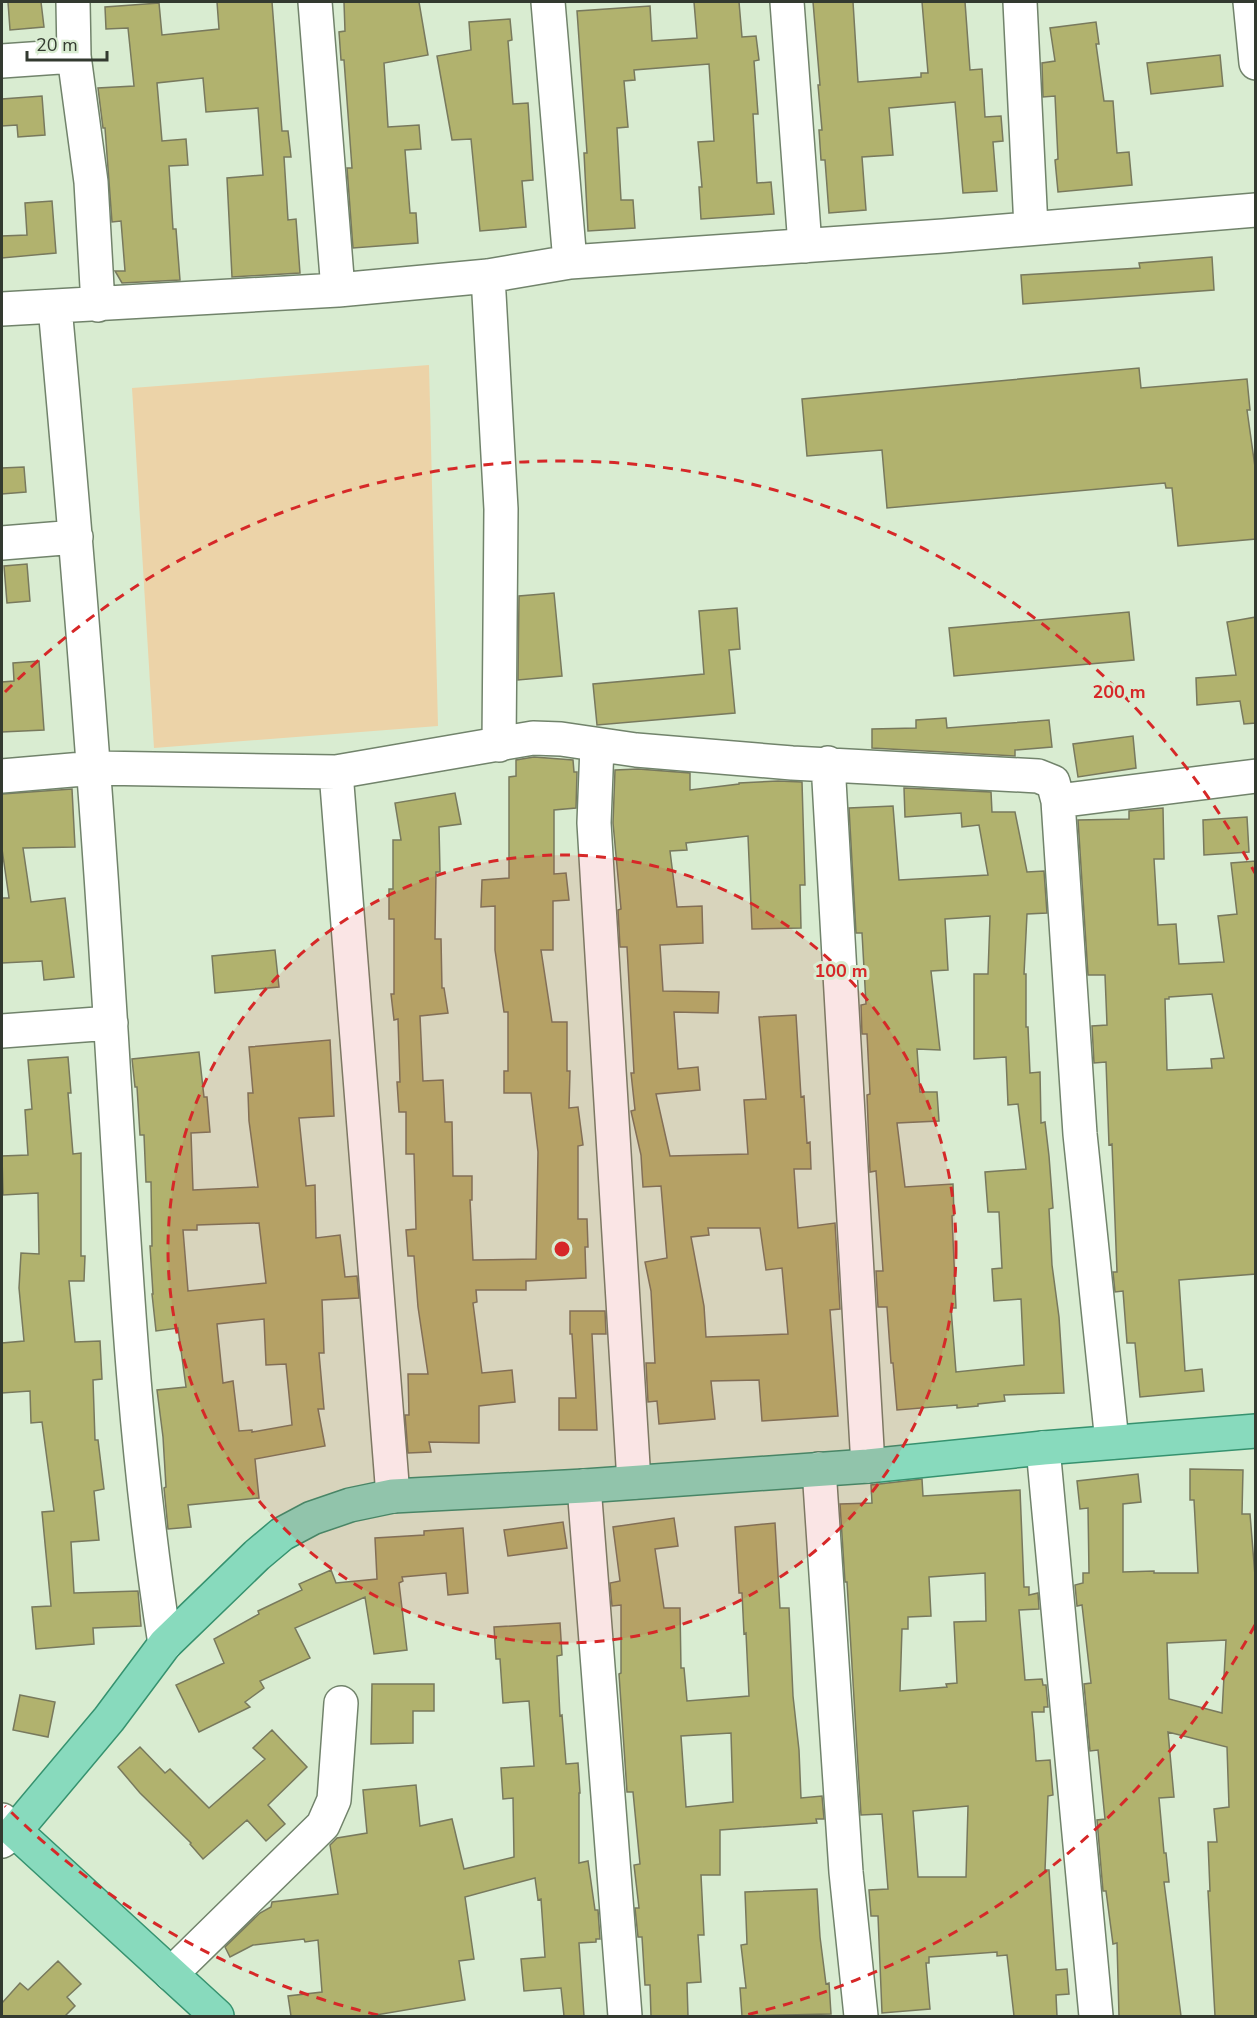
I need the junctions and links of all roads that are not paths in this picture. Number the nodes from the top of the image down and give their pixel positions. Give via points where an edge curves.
1 (74, 2) edge
2 (315, 2) edge
3 (548, 2) edge
4 (787, 2) edge
5 (1020, 2) edge
6 (1250, 2) edge
7 (74, 56) junction
8 (2, 61) edge
9 (1256, 63) edge
10 (1256, 210) edge
11 (1031, 228) junction
12 (805, 246) junction
13 (570, 262) junction
14 (489, 276) junction
15 (338, 290) junction
16 (98, 305) junction
17 (56, 307) junction
18 (2, 309) edge
19 (76, 537) junction
20 (2, 543) edge
21 (498, 745) junction
22 (597, 746) junction
23 (828, 763) junction
24 (95, 768) junction
25 (336, 772) junction
26 (2, 776) edge
27 (1256, 776) edge
28 (1058, 801) junction
29 (111, 1023) junction
30 (2, 1031) edge
31 (1256, 1431) edge
32 (1112, 1442) junction
33 (1043, 1448) junction
34 (868, 1466) junction
35 (819, 1469) junction
36 (634, 1482) junction
37 (584, 1486) junction
38 (393, 1496) junction
39 (165, 1644) junction
40 (341, 1703) dead end
41 (6, 1831) edge
42 (171, 1974) junction
43 (216, 2016) edge
44 (625, 2016) edge
45 (861, 2016) edge
46 (1096, 2016) edge

1 - 7 street
2 - 15 street
3 - 13 street
4 - 12 street
5 - 11 street
6 - 9 street
7 - 8 street
7 - 16 street via 91,182
10 - 11 street
11 - 12 street
12 - 13 street
13 - 14 street
14 - 15 street
14 - 21 street via 501,509
15 - 16 street
16 - 17 street
17 - 18 street
17 - 19 street
19 - 20 street
19 - 24 street
21 - 22 street via 533,738
21 - 25 street
22 - 23 street
22 - 36 street via 594,823
23 - 28 street via 1038,776 1053,782
23 - 34 street
24 - 25 street
24 - 26 street
24 - 29 street
25 - 38 street
27 - 28 street
28 - 32 street via 1080,1134
29 - 30 street
29 - 39 street via 136,1414
31 - 32 main road
32 - 33 main road
33 - 34 main road
33 - 46 street
34 - 35 main road
35 - 36 main road
35 - 45 street via 846,1872
36 - 37 main road
37 - 38 main road
37 - 44 street
38 - 39 main road via 312,1518 282,1534
39 - 41 main road via 110,1719
40 - 42 street via 334,1800 323,1825
41 - 42 main road
42 - 43 main road

